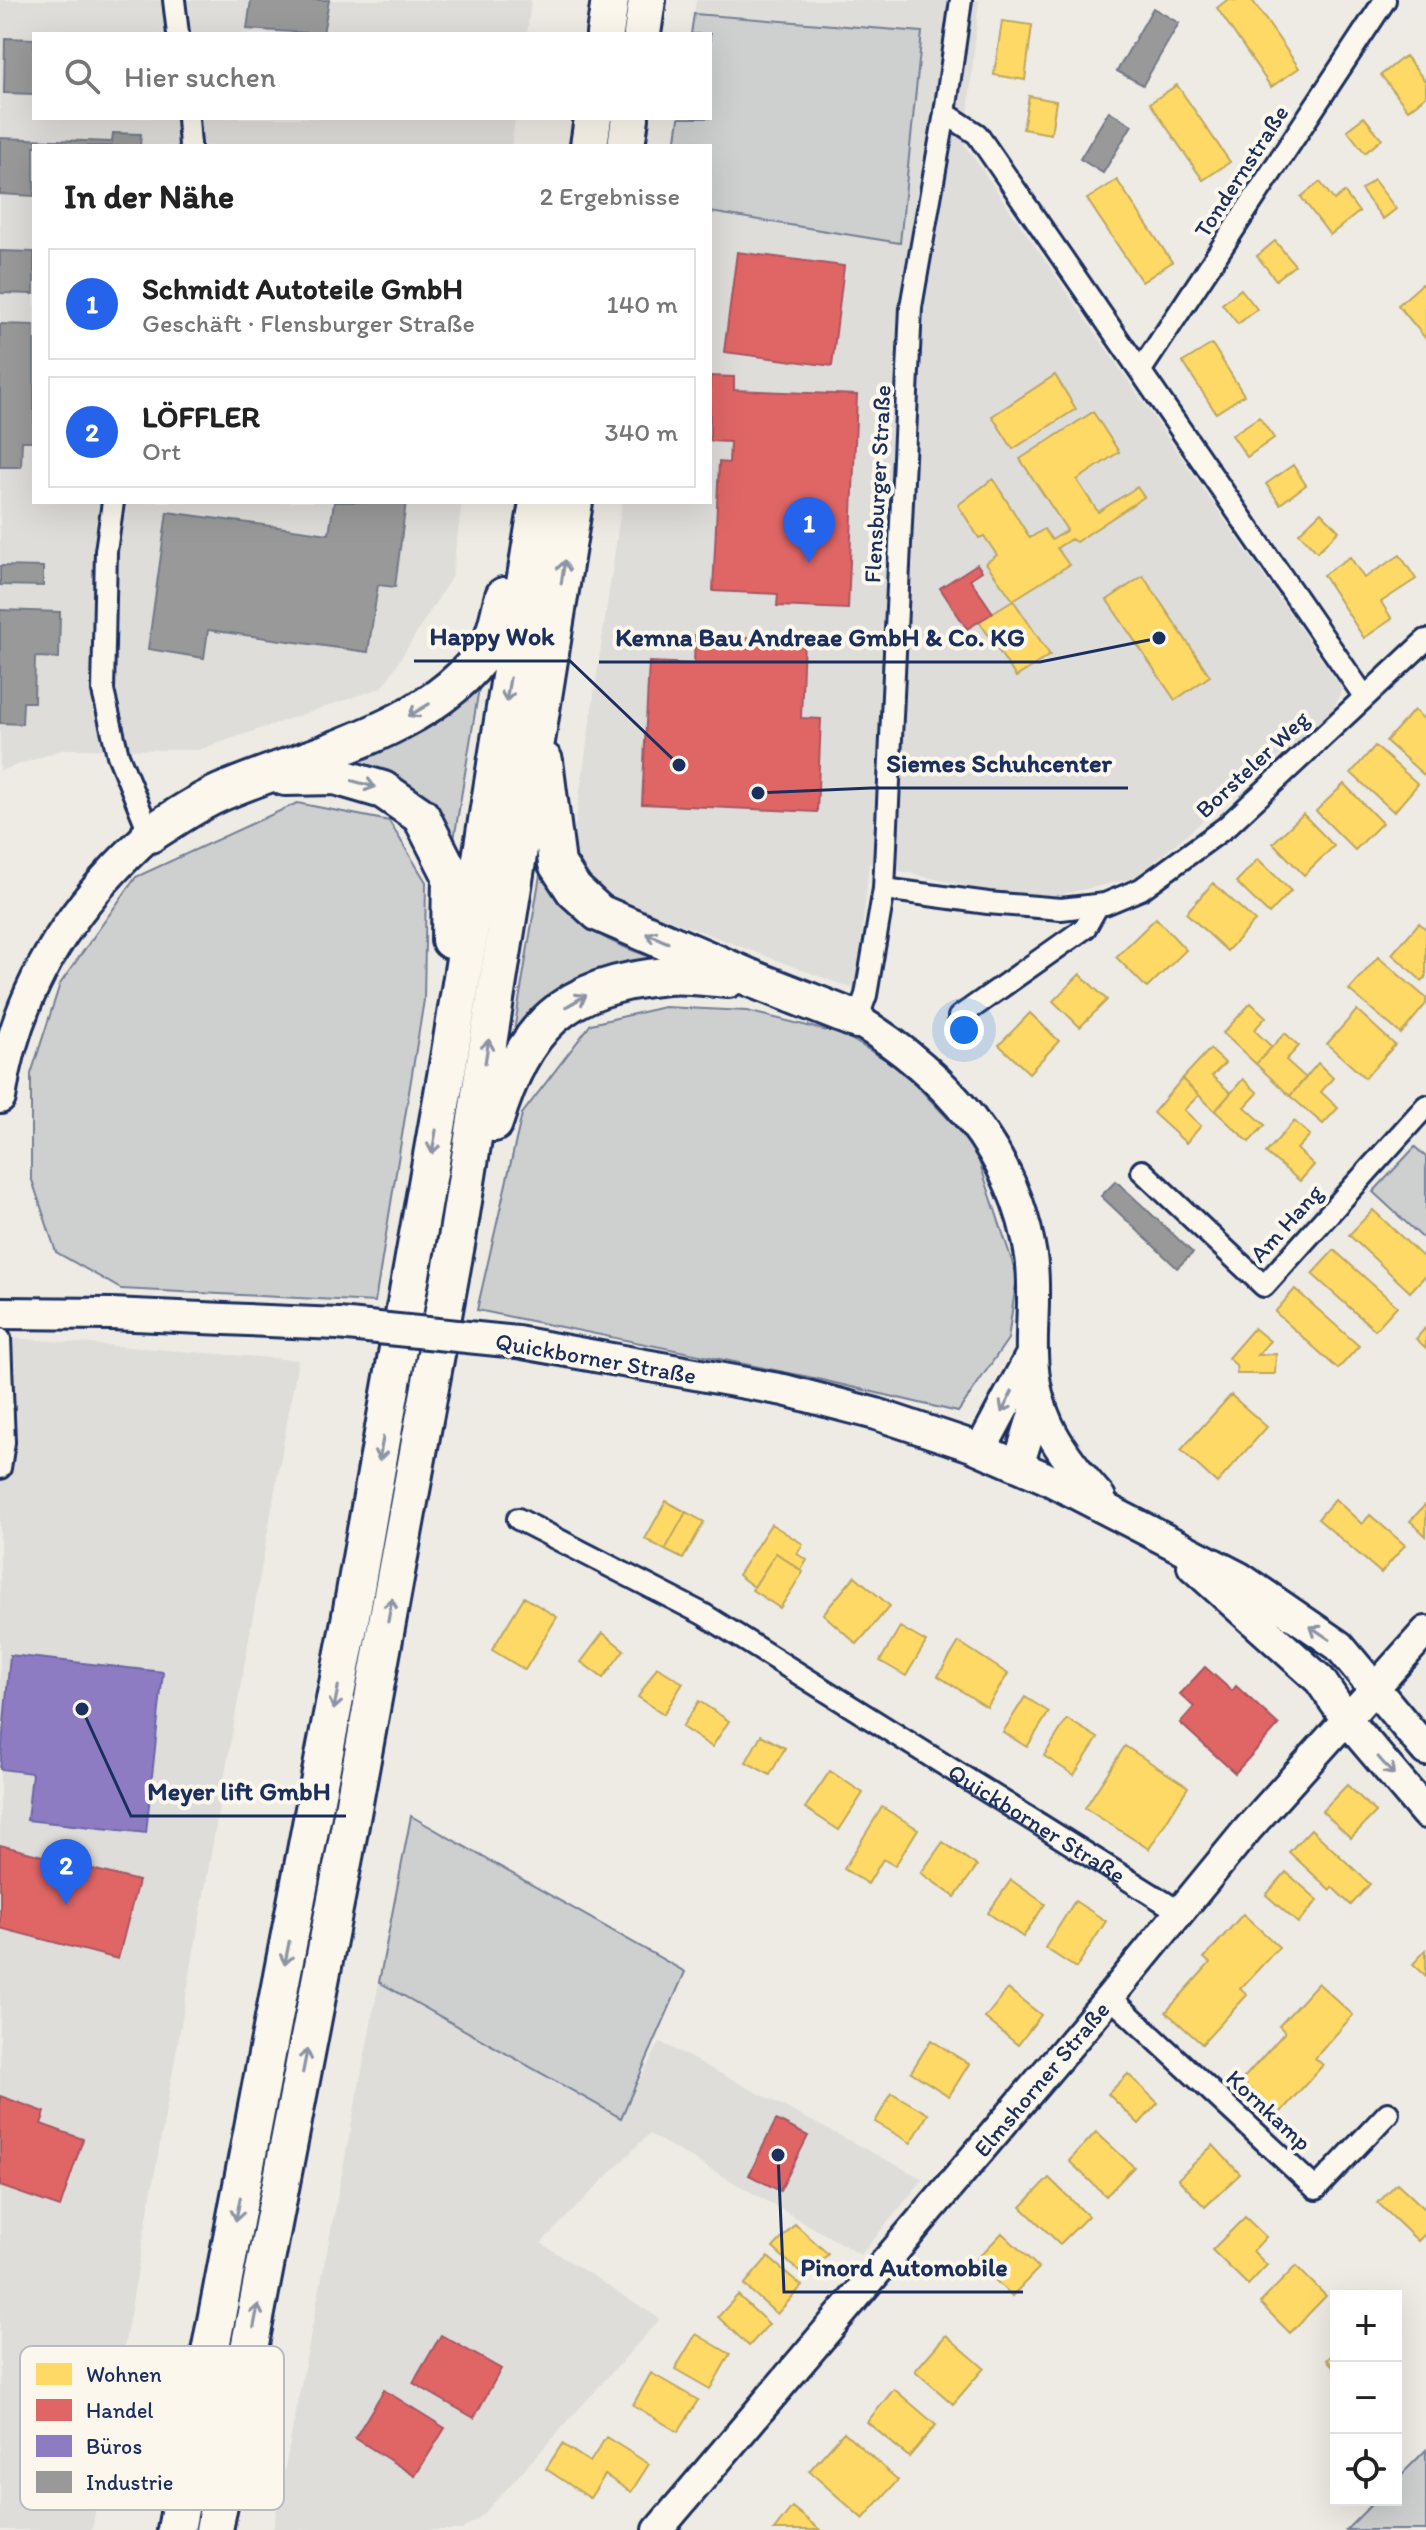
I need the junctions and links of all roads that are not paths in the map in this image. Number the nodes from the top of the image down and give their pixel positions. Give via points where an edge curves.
1 (174, 0) edge
2 (610, 0) edge
3 (647, 0) edge
4 (961, 0) edge
5 (1385, 0) edge
6 (178, 32) edge
7 (605, 32) edge
8 (642, 32) edge
9 (945, 113) junction
10 (188, 120) edge
11 (593, 120) edge
12 (630, 120) edge
13 (190, 144) edge
14 (589, 144) edge
15 (626, 144) edge
16 (1141, 370) junction
17 (113, 504) edge
18 (531, 504) edge
19 (538, 504) edge
20 (574, 504) edge
21 (1426, 640) edge
22 (1364, 696) junction
23 (538, 732) junction
24 (260, 778) junction
25 (150, 834) junction
26 (884, 889) junction
27 (1098, 905) junction
28 (755, 980) junction
29 (959, 1017) dead end
30 (857, 1020) junction
31 (448, 1065) junction
32 (0, 1098) edge
33 (1426, 1106) edge
34 (1142, 1171) dead end
35 (457, 1239) junction
36 (0, 1313) edge
37 (0, 1339) edge
38 (1032, 1354) junction
39 (1038, 1401) junction
40 (983, 1450) junction
41 (1018, 1466) junction
42 (0, 1468) edge
43 (1112, 1510) junction
44 (518, 1519) dead end
45 (1162, 1538) junction
46 (1426, 1631) edge
47 (1376, 1687) junction
48 (1347, 1720) junction
49 (1426, 1750) edge
50 (1426, 1813) edge
51 (1180, 1912) junction
52 (1110, 1997) junction
53 (1388, 2113) dead end
54 (211, 2346) edge
55 (250, 2346) edge
56 (180, 2510) edge
57 (218, 2510) edge
58 (176, 2530) edge
59 (214, 2530) edge
60 (658, 2530) edge

1 - 6 street
2 - 7 highway
3 - 8 highway
4 - 9 street, Flensburger Straße
5 - 16 street, Tondernstraße
9 - 16 street via 977,134
9 - 26 street, Flensburger Straße via 911,307
10 - 13 street
11 - 14 highway
12 - 15 highway
16 - 22 street
17 - 25 street via 106,551 103,691 118,755
18 -> 24 highway via 489,645 471,670 446,693 398,722
19 -> 31 highway
23 -> 20 highway
21 - 22 street, Borsteler Weg
22 - 27 street, Borsteler Weg via 1226,827 1141,889
28 -> 23 highway via 599,913 574,890 557,864
35 -> 23 highway
24 - 25 highway via 191,807
24 -> 31 highway via 335,776 383,790 421,816 451,875
25 - 32 main road via 66,925 38,973 18,1018
26 - 27 street, Borsteler Weg via 1061,909
26 - 30 street, Flensburger Straße
27 - 29 street via 1085,928
28 - 30 highway
35 -> 28 highway via 508,1079 533,1036 552,1016 579,997 609,986 668,975
30 - 38 main road via 915,1059 954,1095 990,1143 1019,1203 1031,1257
31 -> 54 highway via 347,1637
33 - 34 street, Am Hang via 1264,1286
55 -> 35 highway
36 - 40 main road, Quickborner Straße, bridge via 338,1324 517,1342 784,1390
37 - 42 street
38 - 39 main road
38 -> 40 main road
39 - 41 main road
39 - 43 main road via 1062,1454
40 - 41 main road, Quickborner Straße
41 - 43 main road, Quickborner Straße
43 - 45 main road, Quickborner Straße
44 - 51 street, Quickborner Straße via 703,1614
47 -> 45 main road, Quickborner Straße via 1339,1646 1240,1578
45 - 48 main road, Quickborner Straße via 1320,1680
46 - 47 street, Elmshorner Straße
47 - 48 street, Elmshorner Straße
47 - 49 main road, Quickborner Straße
48 -> 50 main road, Quickborner Straße
48 - 51 street, Elmshorner Straße
51 - 52 street, Elmshorner Straße
52 - 53 street, Kornkamp via 1316,2189
52 - 60 street, Elmshorner Straße
56 -> 58 highway
59 -> 57 highway

